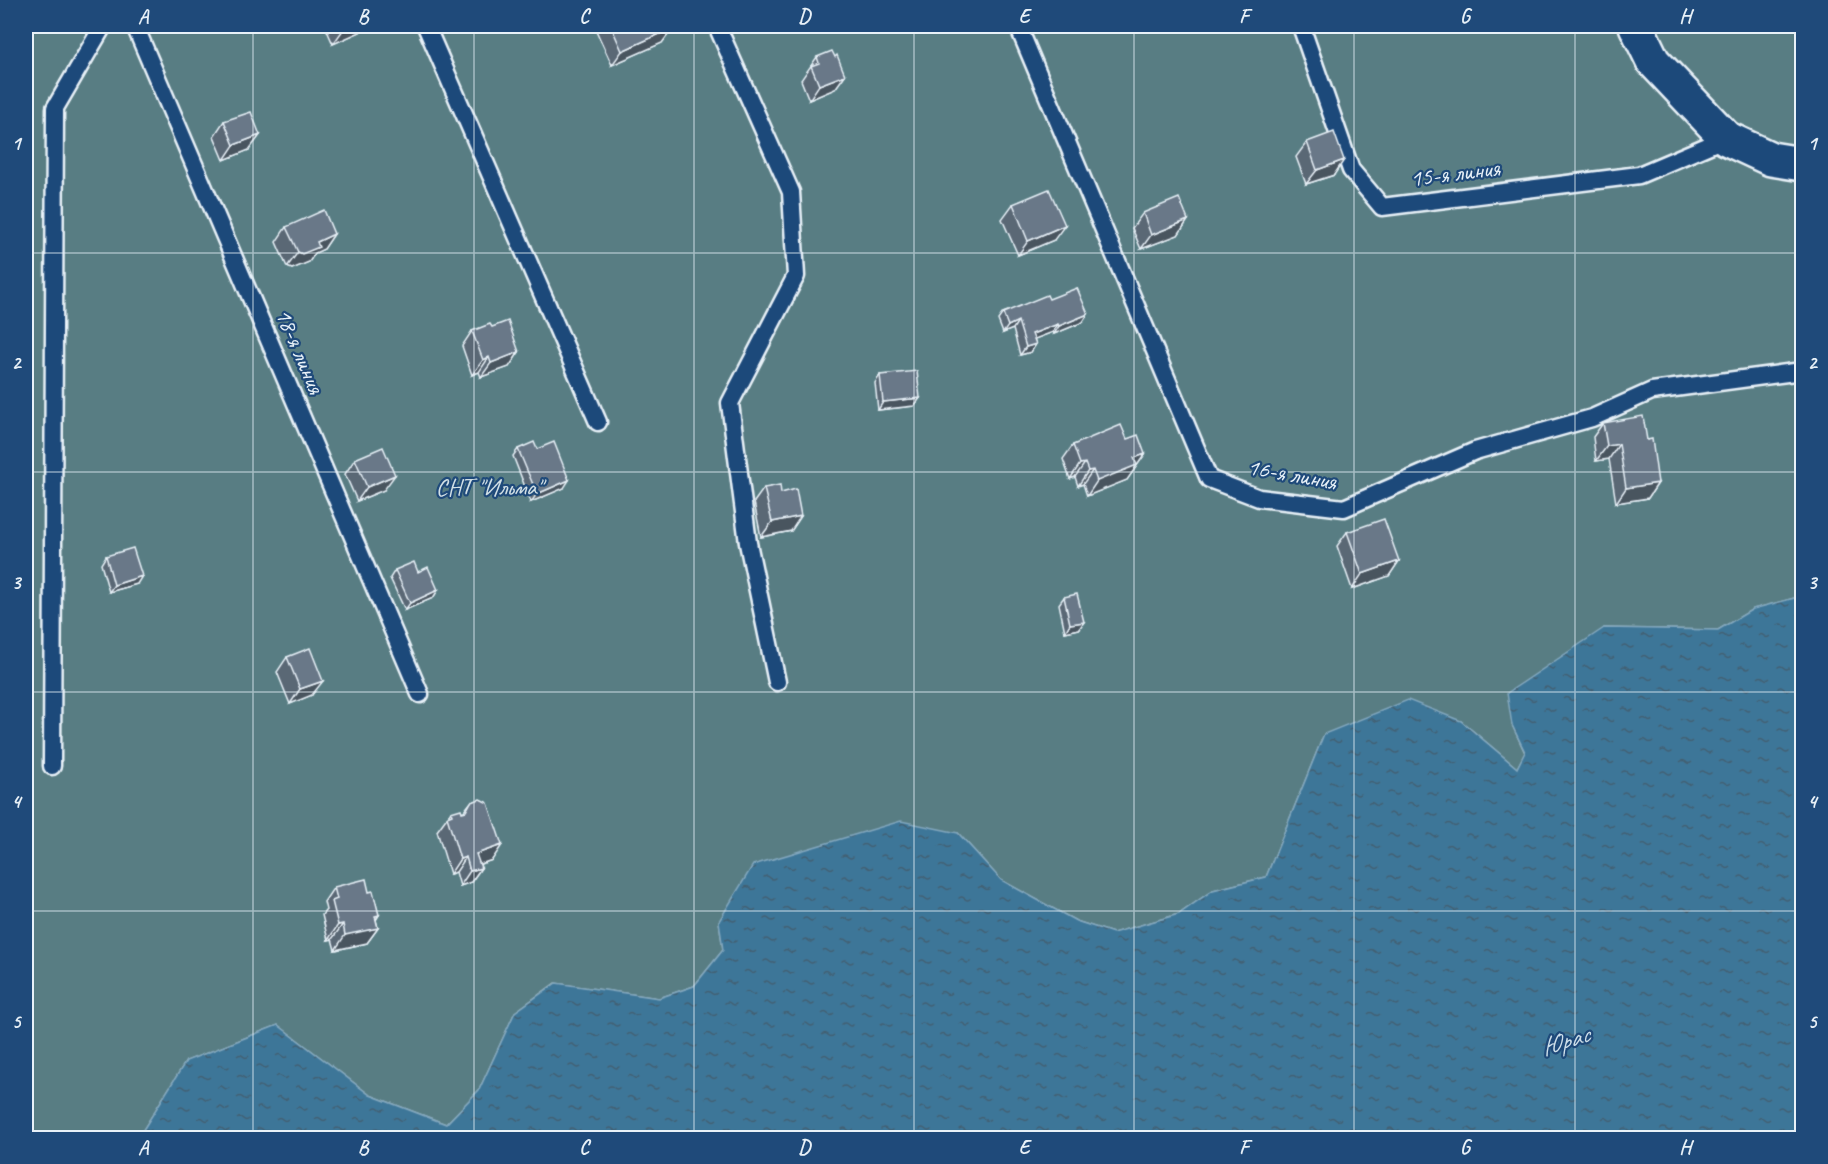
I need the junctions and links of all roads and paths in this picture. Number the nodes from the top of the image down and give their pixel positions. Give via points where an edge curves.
1 (103, 26) edge
2 (135, 26) edge
3 (426, 26) edge
4 (717, 26) edge
5 (1017, 26) edge
6 (1301, 26) edge
7 (1636, 26) edge
8 (1726, 138) junction
9 (1803, 164) edge
10 (1803, 371) edge
11 (598, 422) dead end
12 (777, 682) dead end
13 (420, 694) dead end
14 (52, 766) dead end

1 - 14 lane via 55,108
2 - 13 lane, 18-я линия
3 - 11 lane
4 - 12 lane via 791,192 796,276 730,403 748,543
5 - 10 lane, 16-я линия via 1209,479 1259,498 1344,508 1475,451 1592,418 1652,391
6 - 8 lane, 15-я линия via 1351,170 1382,207 1639,175
7 - 8 street via 1653,61
8 - 9 street via 1772,159

